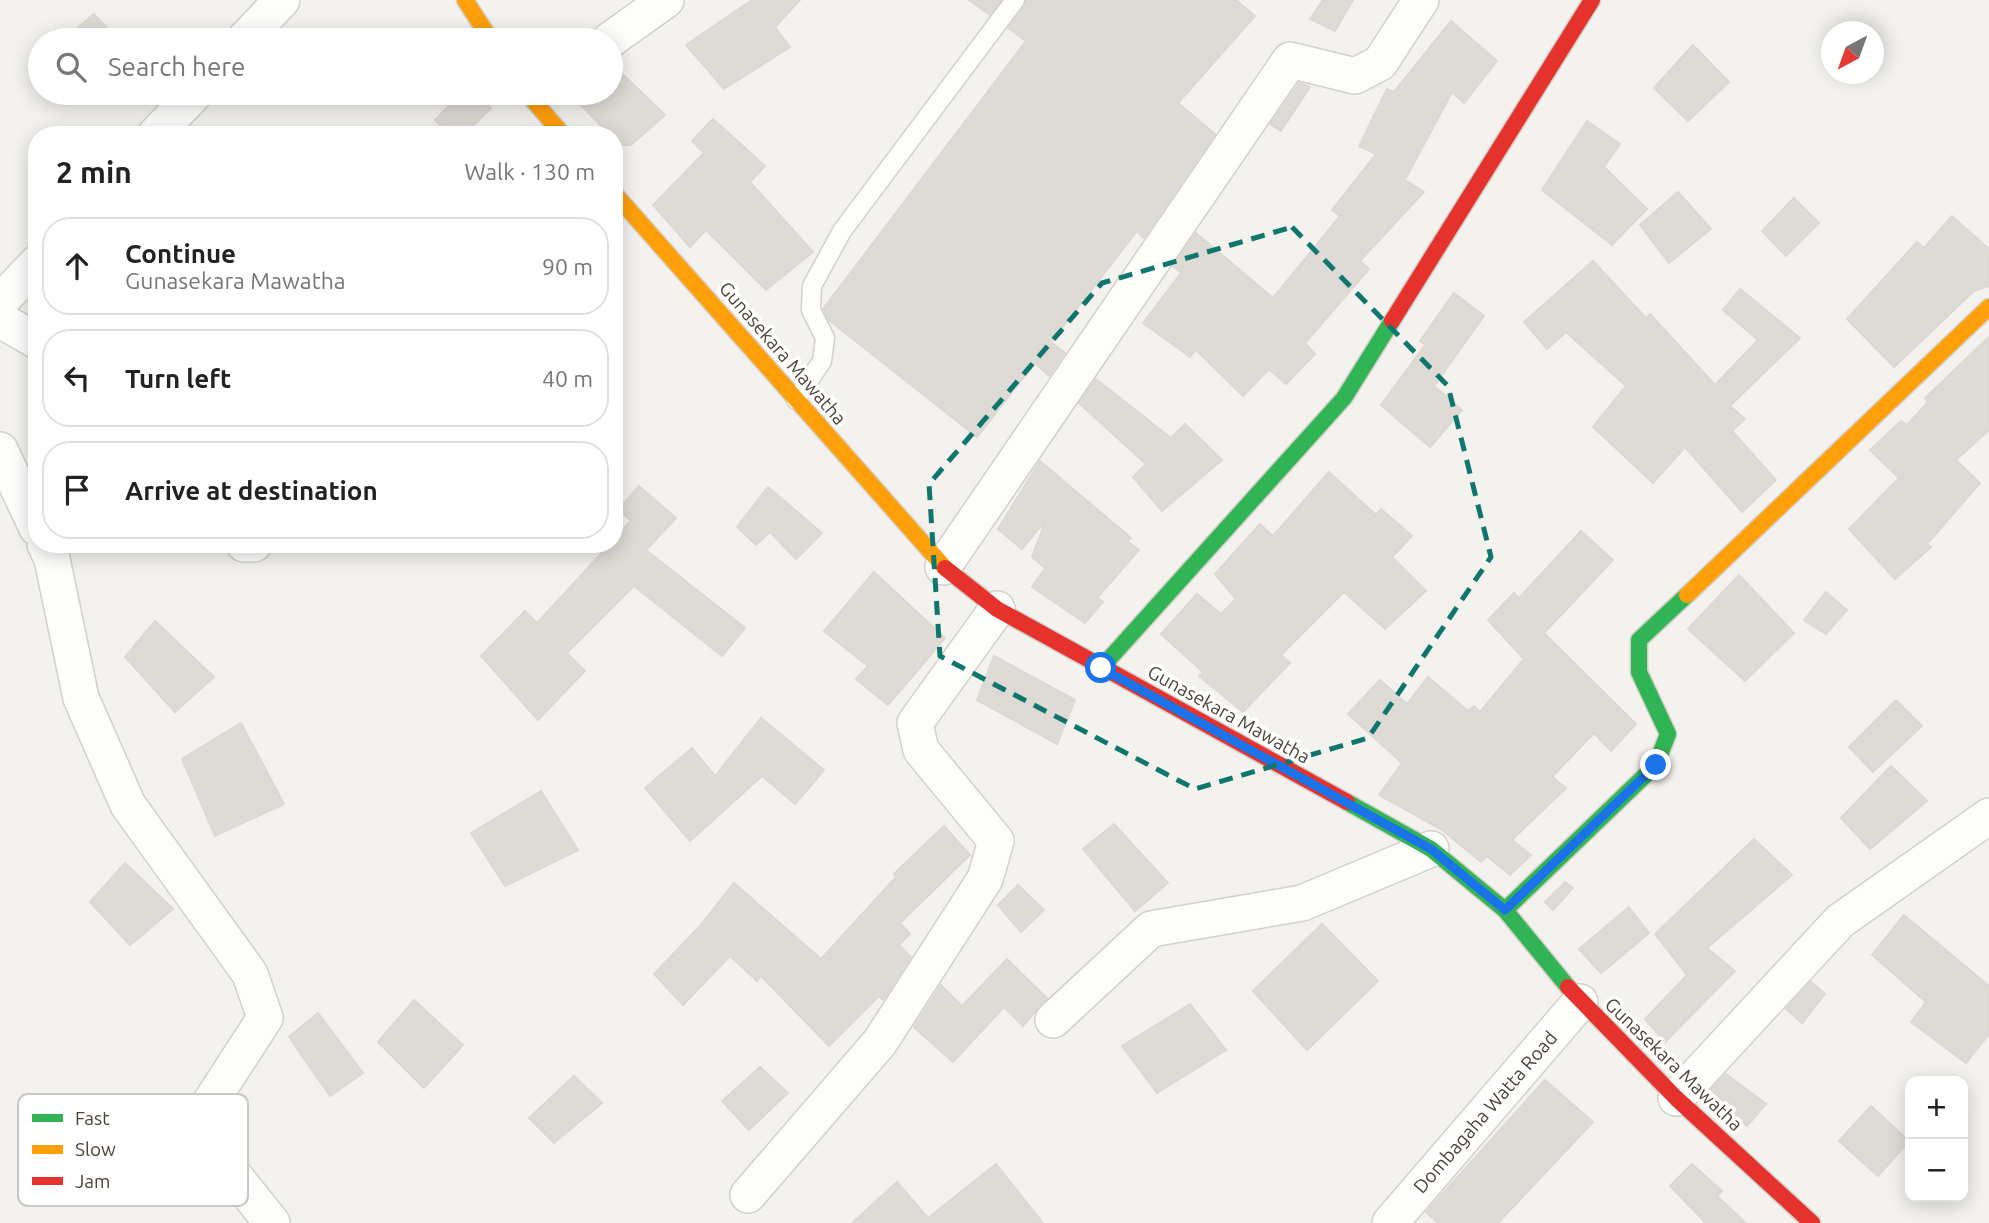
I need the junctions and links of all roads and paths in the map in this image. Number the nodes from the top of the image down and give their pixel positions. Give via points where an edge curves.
1 (282, 0) edge
2 (464, 0) edge
3 (666, 0) edge
4 (1015, 0) edge
5 (1420, 0) edge
6 (1592, 0) edge
7 (255, 28) edge
8 (483, 28) edge
9 (623, 31) edge
10 (184, 105) edge
11 (540, 105) edge
12 (164, 126) edge
13 (556, 126) edge
14 (623, 203) edge
15 (28, 272) edge
16 (0, 302) edge
17 (1989, 307) edge
18 (0, 320) edge
19 (28, 336) edge
20 (796, 400) junction
21 (0, 450) edge
22 (28, 508) edge
23 (49, 553) edge
24 (943, 566) junction
25 (997, 609) junction
26 (1101, 668) junction
27 (1989, 816) edge
28 (1431, 849) junction
29 (1505, 910) junction
30 (1580, 1002) junction
31 (1053, 1020) dead end
32 (216, 1094) edge
33 (1676, 1098) junction
34 (248, 1193) edge
35 (748, 1195) dead end
36 (272, 1223) edge
37 (1390, 1223) edge
38 (1812, 1223) edge

1 - 7 street
2 - 8 street
3 - 9 street
4 - 20 lane via 836,242 812,286 811,310 825,338 822,361
5 - 24 street via 1380,63 1355,76 1290,60
6 - 26 street via 1344,398
10 - 12 street
11 - 13 street
14 - 20 street, Gunasekara Mawatha
15 - 16 street
17 - 29 street via 1639,640 1639,671 1668,734 1656,765
18 - 19 street
20 - 24 street, Gunasekara Mawatha
21 - 22 street
23 - 32 street via 81,698 128,805 250,974 262,1007 265,1018
24 - 25 street, Gunasekara Mawatha
25 - 26 street, Gunasekara Mawatha
25 - 35 street via 915,723 922,750 996,841 985,879 880,1042
26 - 28 street, Gunasekara Mawatha
27 - 33 street via 1840,921
28 - 29 street, Gunasekara Mawatha
28 - 31 street via 1302,903 1151,929
29 - 30 street, Gunasekara Mawatha
30 - 33 street, Gunasekara Mawatha
30 - 37 street, Dombagaha Watta Road
33 - 38 street, Gunasekara Mawatha
34 - 36 street

